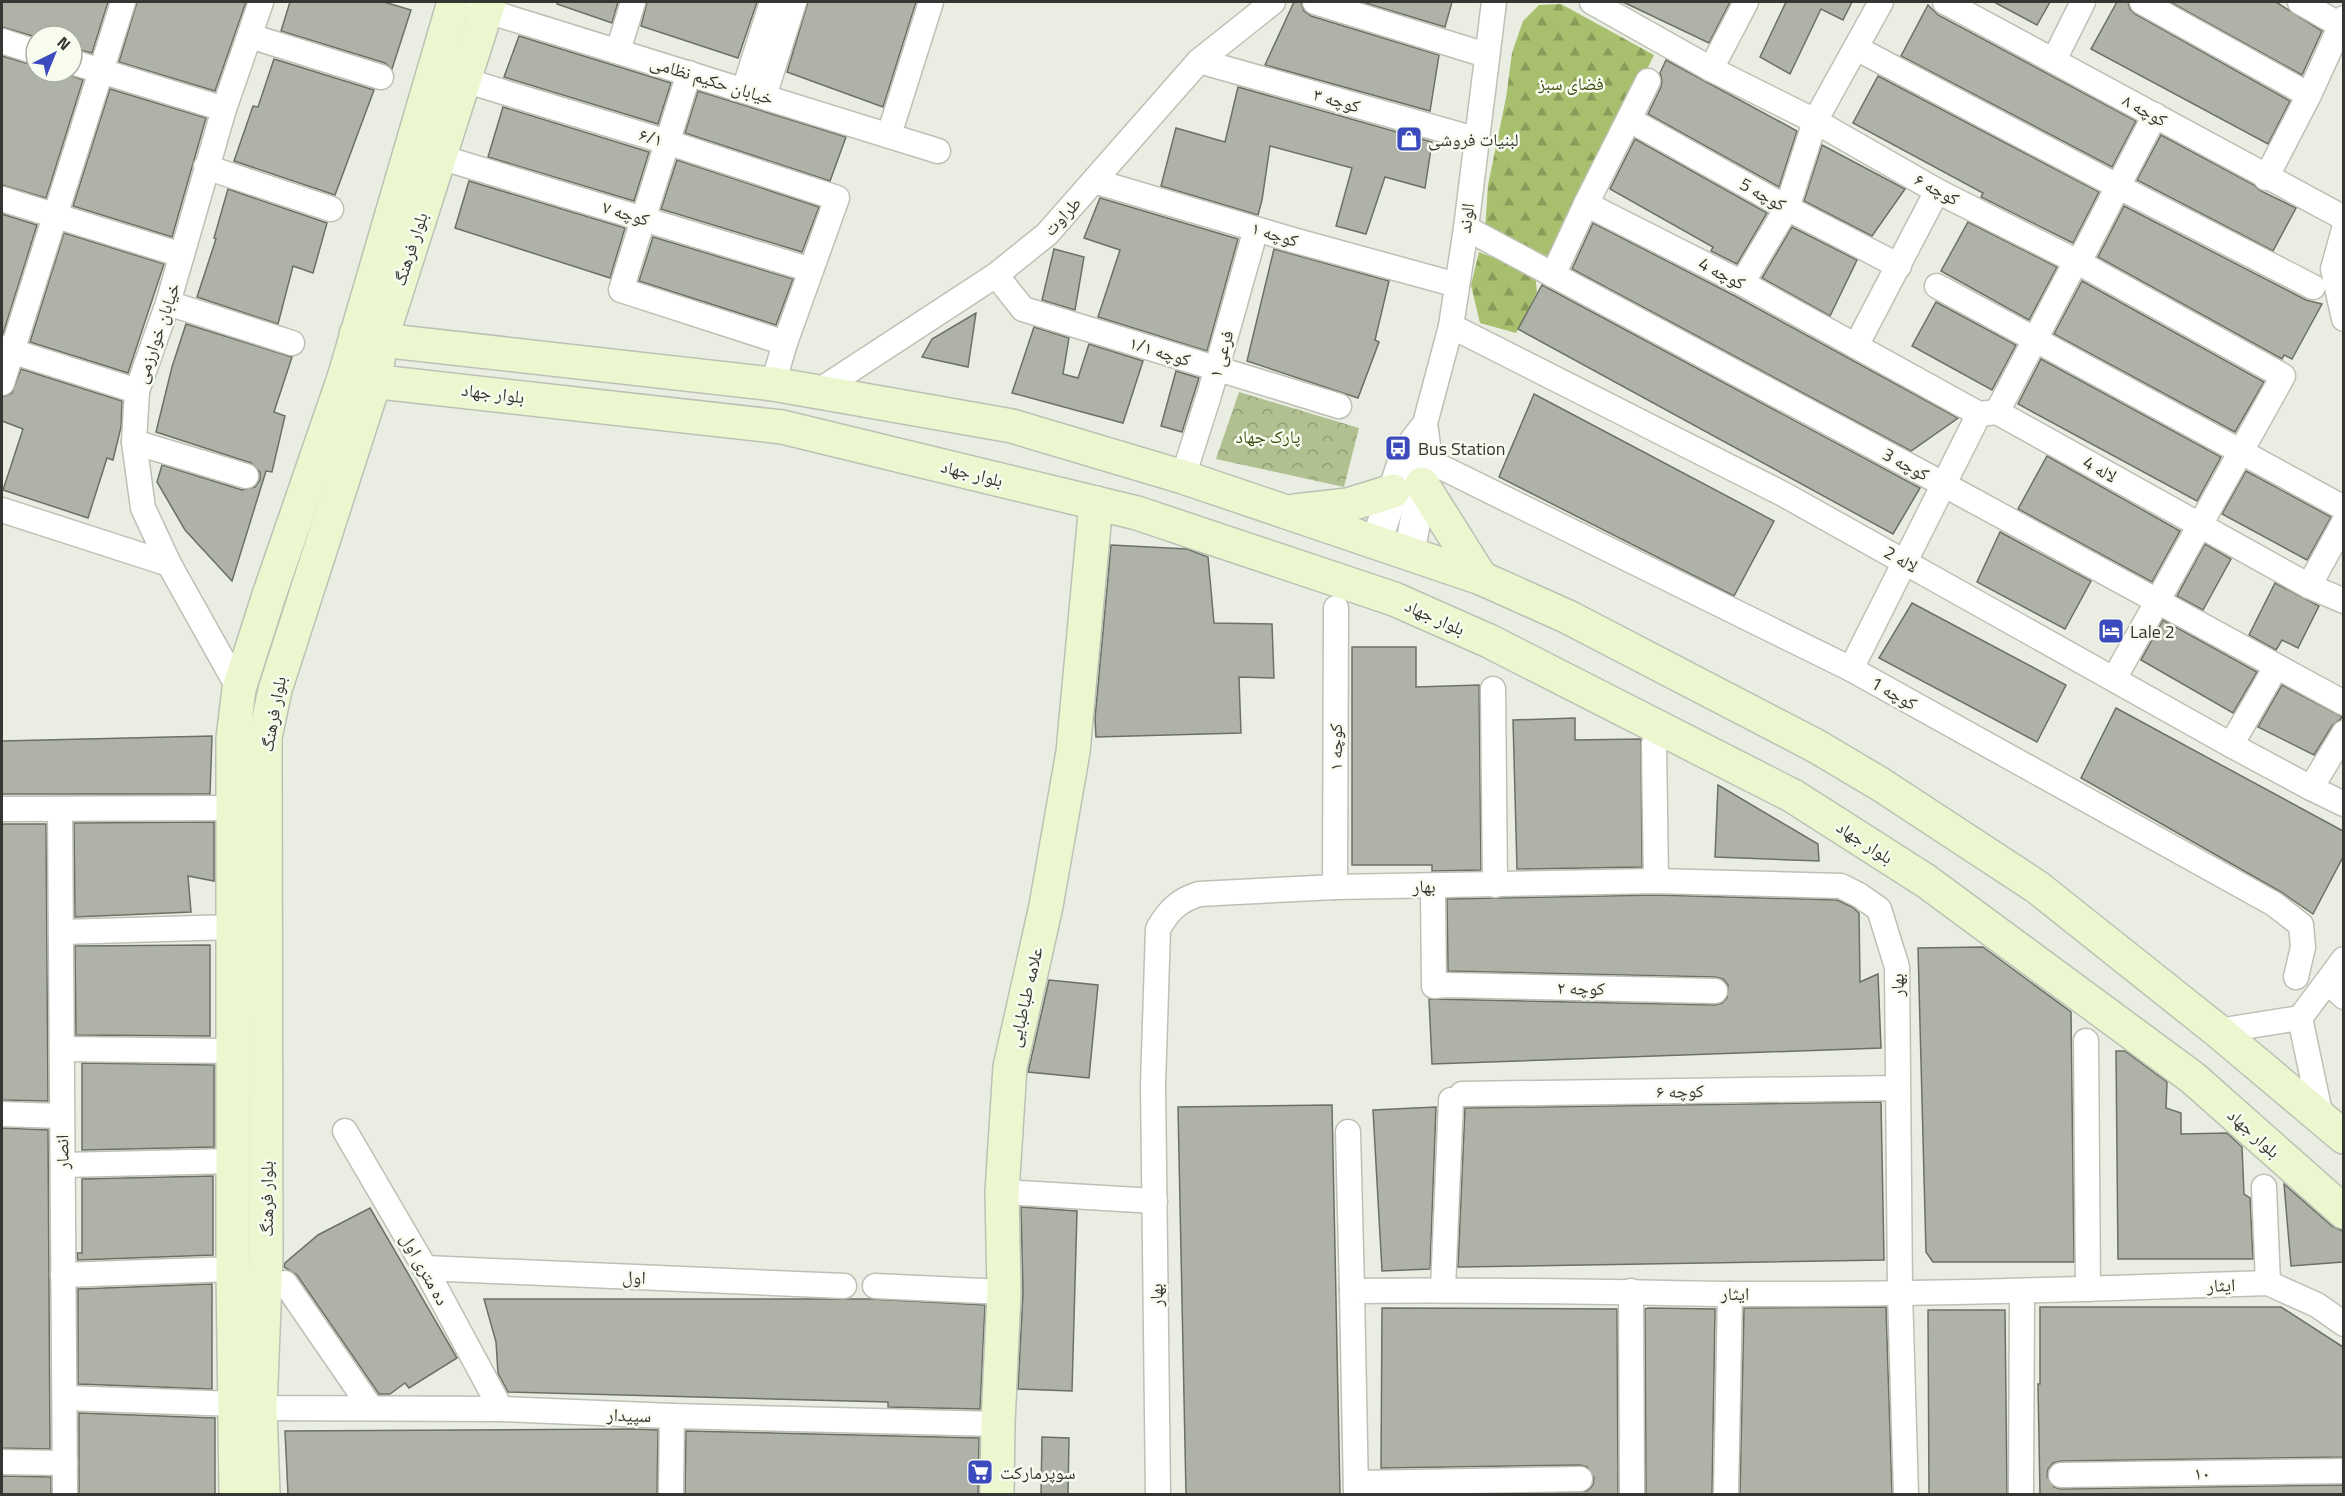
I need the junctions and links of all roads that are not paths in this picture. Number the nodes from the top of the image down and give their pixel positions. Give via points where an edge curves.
1 (123, 2) edge
2 (261, 2) edge
3 (633, 2) edge
4 (771, 2) edge
5 (794, 2) edge
6 (931, 2) edge
7 (1273, 2) edge
8 (1315, 2) edge
9 (1494, 2) edge
10 (1592, 2) edge
11 (1746, 2) edge
12 (1881, 2) edge
13 (1945, 2) edge
14 (2083, 2) edge
15 (2142, 2) edge
16 (2300, 2) edge
17 (472, 4) edge
18 (2342, 21) edge
19 (250, 36) junction
20 (2, 41) edge
21 (24, 48) edge
22 (1857, 48) junction
23 (618, 51) junction
24 (1486, 55) junction
25 (2054, 60) junction
26 (1199, 61) junction
27 (84, 66) edge
28 (1712, 69) junction
29 (101, 71) junction
30 (688, 73) junction
31 (381, 77) dead end
32 (464, 80) junction
33 (1648, 81) dead end
34 (754, 93) junction
35 (2309, 95) junction
36 (224, 110) junction
37 (2155, 115) junction
38 (1630, 120) junction
39 (1815, 121) junction
40 (889, 135) junction
41 (1475, 139) junction
42 (667, 142) junction
43 (938, 151) dead end
44 (440, 157) junction
45 (206, 167) junction
46 (2266, 178) junction
47 (1094, 181) junction
48 (2119, 187) junction
49 (1937, 191) junction
50 (2, 199) edge
51 (1586, 204) junction
52 (1787, 208) junction
53 (331, 209) dead end
54 (55, 215) junction
55 (2343, 218) edge
56 (643, 219) junction
57 (1466, 228) junction
58 (1256, 229) junction
59 (2343, 229) edge
60 (183, 255) junction
61 (2077, 261) junction
62 (1899, 266) junction
63 (811, 270) junction
64 (996, 275) junction
65 (1553, 275) junction
66 (1742, 283) junction
67 (1456, 285) junction
68 (1937, 286) dead end
69 (2313, 287) dead end
70 (168, 303) junction
71 (2343, 319) edge
72 (1451, 326) junction
73 (368, 337) junction
74 (2034, 340) junction
75 (292, 343) dead end
76 (785, 343) junction
77 (1856, 346) junction
78 (7, 349) edge
79 (1216, 368) junction
80 (359, 379) junction
81 (2, 383) edge
82 (773, 384) junction
83 (137, 392) junction
84 (817, 392) junction
85 (1339, 406) dead end
86 (1988, 413) junction
87 (135, 442) junction
88 (2240, 450) junction
89 (1416, 467) junction
90 (246, 476) dead end
91 (1183, 477) junction
92 (1943, 484) junction
93 (1096, 503) junction
94 (2343, 508) edge
95 (2, 510) edge
96 (1284, 512) junction
97 (2343, 522) edge
98 (2200, 525) junction
99 (1376, 543) junction
100 (1409, 554) junction
101 (1905, 561) junction
102 (169, 564) junction
103 (1481, 578) junction
104 (1361, 586) junction
105 (2309, 586) junction
106 (1394, 598) junction
107 (2343, 601) edge
108 (2157, 603) junction
109 (1336, 608) dead end
110 (2276, 667) junction
111 (1851, 669) junction
112 (2114, 680) junction
113 (239, 689) junction
114 (1493, 689) dead end
115 (2343, 703) edge
116 (2343, 733) edge
117 (1654, 744) dead end
118 (2231, 745) junction
119 (2311, 788) junction
120 (2343, 804) edge
121 (60, 808) junction
122 (233, 808) junction
123 (2, 809) edge
124 (1656, 881) junction
125 (1495, 885) junction
126 (1440, 886) junction
127 (1335, 887) junction
128 (233, 927) junction
129 (61, 932) junction
130 (2343, 959) edge
131 (2296, 977) dead end
132 (2336, 990) edge
133 (1715, 991) dead end
134 (2300, 1018) junction
135 (2218, 1031) junction
136 (2086, 1041) dead end
137 (62, 1050) junction
138 (234, 1052) junction
139 (1898, 1088) junction
140 (2, 1114) edge
141 (61, 1116) junction
142 (2332, 1127) edge
143 (345, 1131) dead end
144 (1348, 1132) dead end
145 (234, 1161) junction
146 (63, 1165) junction
147 (2264, 1187) dead end
148 (1002, 1192) junction
149 (1155, 1201) junction
150 (2343, 1212) edge
151 (425, 1268) junction
152 (233, 1269) junction
153 (63, 1275) junction
154 (285, 1283) dead end
155 (2268, 1283) junction
156 (844, 1286) dead end
157 (875, 1286) dead end
158 (2088, 1289) junction
159 (1443, 1290) junction
160 (1353, 1291) junction
161 (1631, 1291) junction
162 (2022, 1291) junction
163 (1004, 1292) junction
164 (1900, 1292) junction
165 (1730, 1293) junction
166 (2343, 1324) edge
167 (64, 1398) junction
168 (248, 1406) junction
169 (371, 1408) junction
170 (501, 1409) junction
171 (672, 1416) junction
172 (998, 1424) junction
173 (2, 1462) edge
174 (65, 1463) junction
175 (2343, 1471) edge
176 (2061, 1475) dead end
177 (1580, 1479) dead end
178 (1356, 1489) edge
179 (65, 1494) edge
180 (236, 1494) edge
181 (263, 1494) edge
182 (671, 1494) edge
183 (997, 1494) edge
184 (1158, 1494) edge
185 (1632, 1494) edge
186 (1726, 1494) edge
187 (1906, 1494) edge
188 (2021, 1494) edge

1 - 29 street
2 - 19 street, خیابان خوارزمی
3 - 23 street
4 - 34 street
5 - 34 street
6 - 40 street
7 - 26 street, طراوت
8 - 24 street
9 - 24 street, الوند
10 - 28 street, کوچه ۶
11 - 28 street
12 - 22 street
13 - 25 street, کوچه ۸
14 - 25 street
15 - 35 street
16 - 18 street
17 - 23 street, خیابان حکیم نظامی
17 - 32 main road, بلوار فرهنگ
17 - 73 main road, بلوار فرهنگ
18 - 35 street
19 - 31 street
19 - 36 street, خیابان خوارزمی
20 - 21 street
22 - 39 street
22 - 48 street
23 - 30 street, خیابان حکیم نظامی
24 - 41 street, الوند
25 - 37 street, کوچه ۸
26 - 41 street, کوچه ۳
26 - 47 street, طراوت
27 - 29 street
28 - 39 street, کوچه ۶
29 - 36 street
29 - 54 street
30 - 34 street, خیابان حکیم نظامی
30 - 42 street
32 - 42 street, ۶/۱
32 - 44 main road, بلوار فرهنگ
33 - 38 street
34 - 40 street, خیابان حکیم نظامی
35 - 46 street
36 - 45 street, خیابان خوارزمی
37 - 46 street, کوچه ۸
37 - 48 street
38 - 51 street
38 - 52 street, کوچه 5
39 - 49 street, کوچه ۶
39 - 52 street
40 - 43 street, خیابان حکیم نظامی
41 - 57 street, الوند
42 - 56 street
42 - 63 street, ۶/۱ via 837,198
44 - 56 street, کوچه ۷
44 - 73 main road, بلوار فرهنگ
45 - 53 street
45 - 60 street, خیابان خوارزمی
46 - 55 street, کوچه ۸
47 - 58 street, کوچه ۱
47 - 64 street, طراوت via 1047,234
48 - 61 street
48 - 69 street
49 - 61 street, کوچه ۶
49 - 62 street
50 - 54 street
51 - 65 street
51 - 66 street, کوچه 4
52 - 62 street, کوچه 5
52 - 66 street
54 - 60 street
54 - 78 street
56 - 63 street, کوچه ۷
56 - 76 street via 621,290
57 - 65 street, کوچه 3
57 - 67 street, الوند
58 - 67 street, کوچه ۱
58 - 79 street, فرعی ۱
59 - 71 street via 2332,268
60 - 70 street, خیابان خوارزمی
61 - 74 street
61 - 88 street, کوچه ۶ via 2283,375
62 - 77 street
63 - 76 street
64 - 79 street, کوچه ۱/۱ via 1023,309
64 - 84 street, طراوت
65 - 92 street, کوچه 3
66 - 77 street, کوچه 4
67 - 72 street, الوند
68 - 74 street
70 - 75 street
70 - 83 street, خیابان خوارزمی
72 - 89 street, الوند
72 - 101 street, لاله 2 via 1783,494
73 - 80 main road, بلوار فرهنگ
73 - 82 main road
74 - 86 street
74 - 88 street
76 - 82 street
77 - 86 street, لاله 4
78 - 81 street
78 - 83 street
79 - 85 street, کوچه ۱/۱
79 - 91 street, فرعی ۱
80 - 93 main road, بلوار جهاد via 782,427
80 - 113 main road, بلوار فرهنگ via 269,596
80 - 168 main road, بلوار فرهنگ via 265,737 266,1257
82 - 84 main road
83 - 87 street, خیابان خوارزمی
84 - 91 main road via 1012,426
86 - 92 street
86 - 98 street, لاله 4
87 - 90 street
87 - 102 street, خیابان خوارزمی via 143,508
88 - 94 street
88 - 98 street
89 - 96 main road via 1348,505
89 - 99 street, الوند
89 - 100 street, الوند
89 - 103 main road
89 - 111 street, کوچه 1
91 - 96 main road
92 - 101 street
92 - 108 street, کوچه 3
93 - 104 main road, بلوار جهاد
93 - 148 main road, علامه طباطبایی via 1073,752 1046,906 1010,1067
95 - 102 street
96 - 99 main road
97 - 105 street
98 - 105 street, لاله 4
98 - 108 street
99 - 100 main road
99 - 104 main road
100 - 103 main road
100 - 106 main road
101 - 111 street
101 - 112 street, لاله 2
102 - 113 street, خیابان خوارزمی
103 - 135 main road via 1578,622 1816,746 1880,784 2037,887
104 - 106 main road, بلوار جهاد
105 - 107 street, لاله 4
106 - 150 main road, بلوار جهاد via 1489,641 1793,796 1926,881 2193,1078
108 - 110 street, کوچه 3
108 - 112 street
109 - 127 street, کوچه ۱
110 - 115 street, کوچه 3
110 - 118 street
111 - 131 street, کوچه 1 via 2274,904 2301,925 2302,947
112 - 118 street, لاله 2
113 - 122 main road, بلوار فرهنگ via 233,739
114 - 125 street
116 - 119 street
117 - 124 street
118 - 119 street, لاله 2
119 - 120 street, لاله 2
121 - 122 street
121 - 123 street
121 - 129 street, انصار
122 - 128 main road, بلوار فرهنگ
124 - 125 street, بهار
124 - 139 street, بهار via 1841,886 1879,909 1897,967
125 - 126 street, بهار
126 - 127 street, بهار
126 - 133 street, کوچه ۲ via 1433,891 1434,986
127 - 149 street, بهار via 1199,894 1182,899 1165,916 1158,929 1153,1085
128 - 129 street
128 - 138 main road, بلوار فرهنگ
129 - 137 street, انصار
130 - 132 street
132 - 134 street
134 - 135 street
134 - 142 street
135 - 142 main road
136 - 158 street
137 - 138 street
137 - 141 street, انصار
138 - 145 main road, بلوار فرهنگ
139 - 159 street, کوچه ۶ via 1456,1097
139 - 164 street, بهار
140 - 141 street
141 - 146 street, انصار
143 - 151 street, ده متری اول
144 - 160 street
145 - 146 street
145 - 152 main road, بلوار فرهنگ
146 - 153 street, انصار
147 - 155 street
148 - 149 street
148 - 163 main road, علامه طباطبایی
149 - 184 street, بهار
151 - 156 street, اول
151 - 170 street, ده متری اول
152 - 153 street
152 - 168 main road, بلوار فرهنگ
153 - 167 street, انصار
154 - 169 street
155 - 158 street, ایثار
155 - 166 street, ایثار via 2317,1305
157 - 163 street
158 - 162 street, ایثار
159 - 160 street, ایثار
159 - 161 street, ایثار
160 - 178 street
161 - 165 street, ایثار
161 - 185 street
162 - 164 street, ایثار
162 - 188 street
163 - 172 main road, علامه طباطبایی
164 - 165 street, ایثار
164 - 187 street, بهار
165 - 186 street
167 - 168 street, سپیدار
167 - 174 street, انصار
168 - 169 street, سپیدار
168 - 180 main road, بلوار فرهنگ
168 - 181 main road, بلوار فرهنگ
169 - 170 street, سپیدار
170 - 171 street, سپیدار
171 - 172 street, سپیدار
171 - 182 street
172 - 183 main road, علامه طباطبایی
173 - 174 street
174 - 179 street, انصار
175 - 176 street, ۱۰
177 - 178 street

